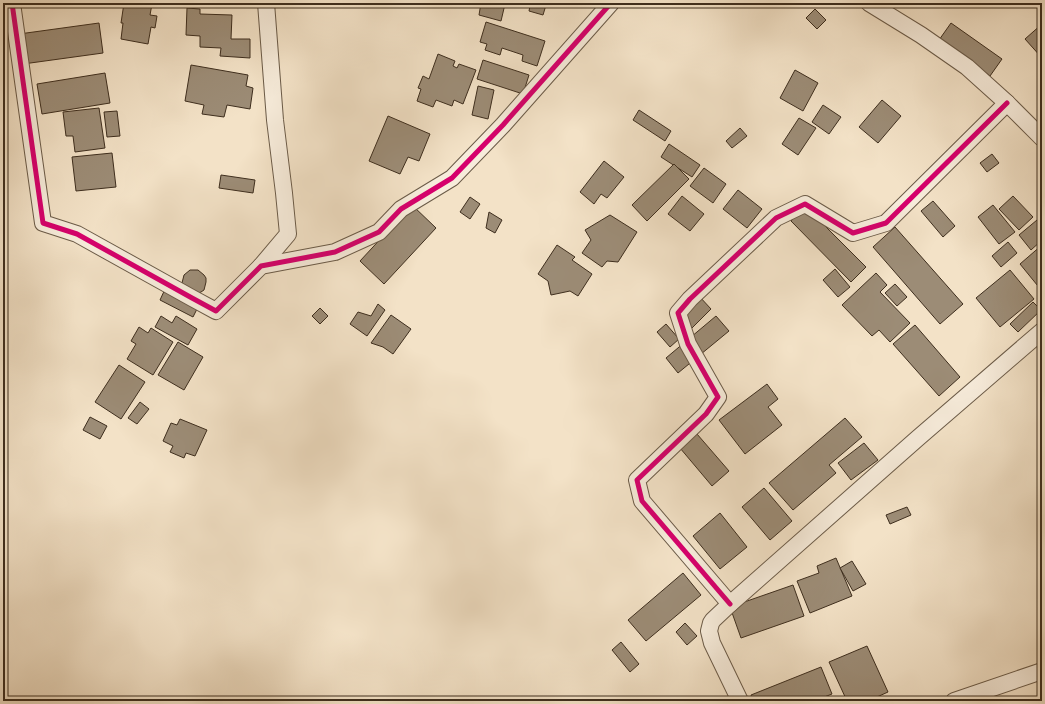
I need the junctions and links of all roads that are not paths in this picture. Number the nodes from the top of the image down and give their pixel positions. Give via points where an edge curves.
1 (12, 3) edge
2 (266, 3) edge
3 (611, 3) edge
4 (869, 3) edge
5 (1007, 103) junction
6 (1042, 138) edge
7 (261, 266) junction
8 (1042, 331) edge
9 (730, 604) junction
10 (1042, 671) edge
11 (740, 701) edge
12 (954, 701) edge

1 - 7 street via 42,223 77,234 216,311
2 - 7 street via 275,120 288,234
3 - 7 street via 503,125 452,178 401,209 379,232 335,252
4 - 5 street via 967,66
5 - 6 street
5 - 9 street via 886,223 853,233 805,204 776,218 678,313 688,344 718,397 706,414 637,480 642,501
8 - 9 street
9 - 11 street via 711,623 709,631 712,643
10 - 12 street

